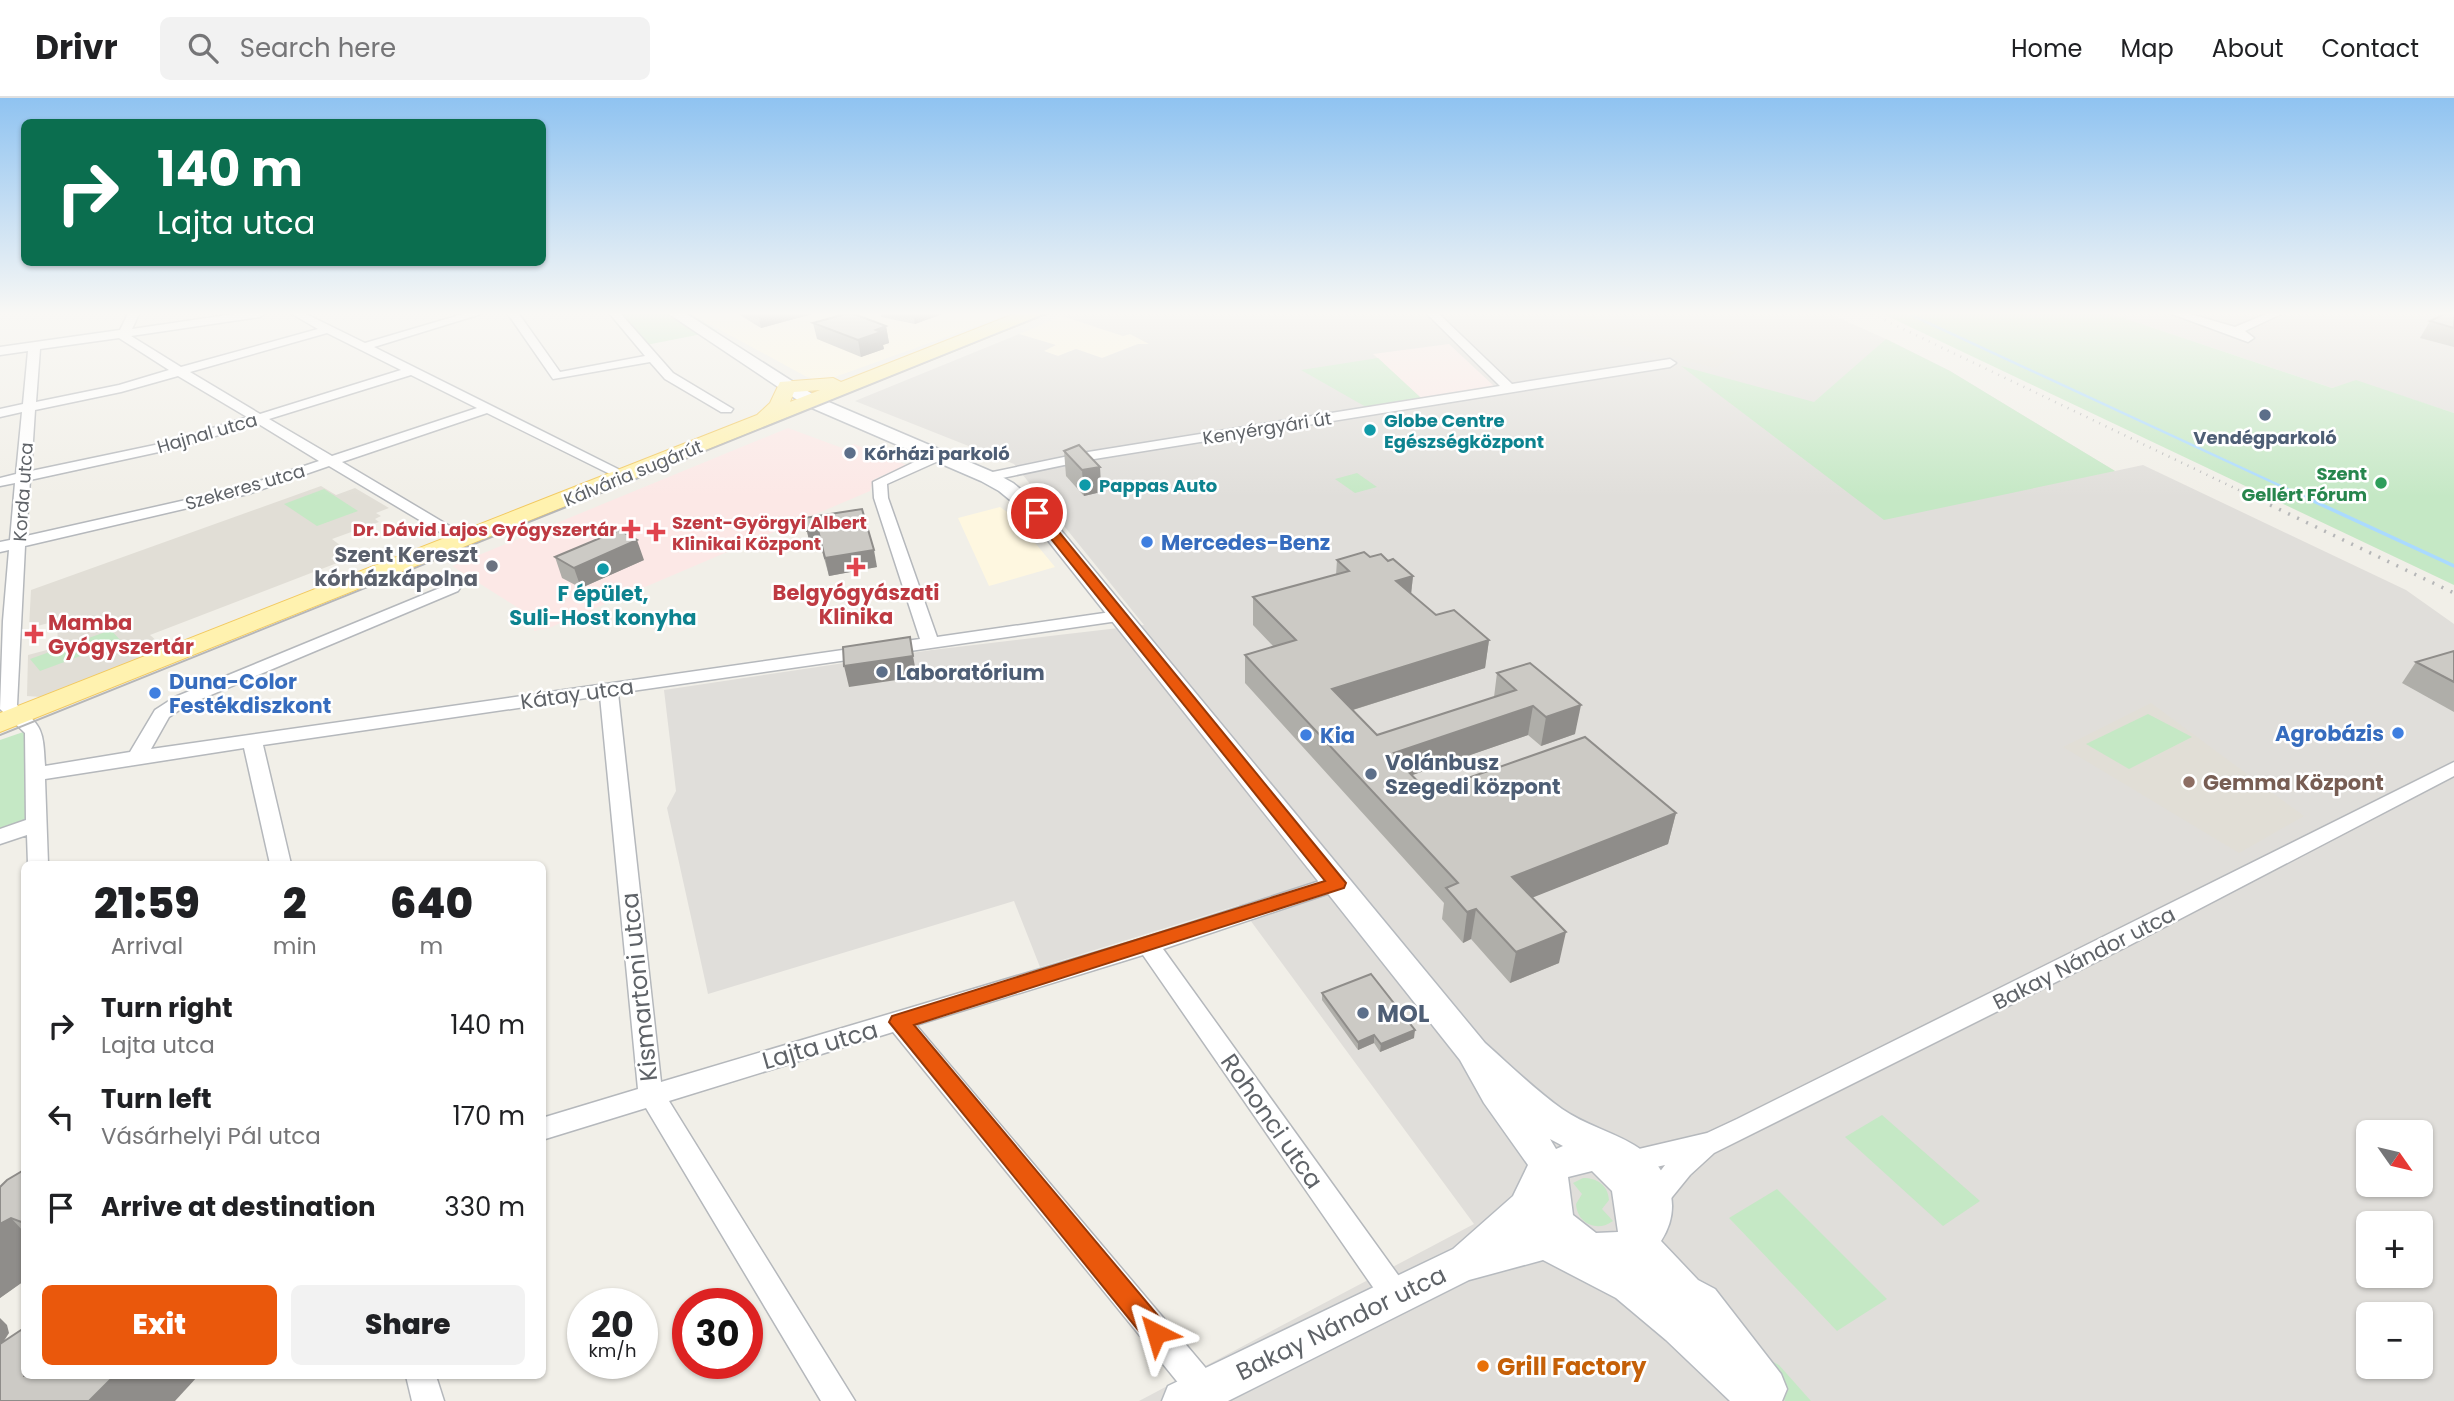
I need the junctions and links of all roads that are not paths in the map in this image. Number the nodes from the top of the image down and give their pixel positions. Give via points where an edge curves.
1 (32, 375) edge
2 (166, 375) edge
3 (186, 375) edge
4 (399, 375) edge
5 (419, 375) edge
6 (668, 375) edge
7 (770, 375) edge
8 (869, 375) edge
9 (876, 375) edge
10 (1496, 375) edge
11 (1594, 375) edge
12 (787, 386) junction
13 (1510, 388) junction
14 (811, 401) junction
15 (29, 407) junction
16 (486, 409) junction
17 (726, 409) dead end
18 (0, 413) edge
19 (259, 418) junction
20 (764, 421) junction
21 (940, 455) junction
22 (332, 461) junction
23 (625, 476) junction
24 (23, 477) junction
25 (988, 477) junction
26 (0, 482) edge
27 (463, 540) junction
28 (19, 542) junction
29 (0, 547) edge
30 (452, 588) dead end
31 (1118, 616) junction
32 (6, 623) edge
33 (930, 643) junction
34 (608, 689) junction
35 (9, 719) edge
36 (252, 740) junction
37 (136, 757) junction
38 (2454, 768) edge
39 (37, 774) junction
40 (35, 824) junction
41 (0, 837) edge
42 (38, 861) edge
43 (280, 861) edge
44 (1337, 883) junction
45 (1147, 945) junction
46 (899, 1022) junction
47 (1473, 1052) junction
48 (652, 1095) junction
49 (1524, 1099) joint
50 (546, 1128) edge
51 (1712, 1143) junction
52 (1609, 1162) junction
53 (1539, 1183) junction
54 (1648, 1222) junction
55 (1575, 1245) junction
56 (1462, 1264) junction
57 (1396, 1296) junction
58 (1692, 1318) junction
59 (422, 1379) edge
60 (1194, 1396) edge
61 (428, 1401) edge
62 (839, 1401) edge
63 (1761, 1401) edge
64 (1775, 1401) edge

1 - 15 street, Korda utca
2 - 15 street
3 - 19 street
4 - 19 street, Hajnal utca
5 - 16 street
6 - 17 street
7 - 12 main road
8 - 12 main road via 836,383
9 - 14 main road, Kálvária sugárút
10 - 13 street
11 - 13 street, Kenyérgyári út
12 - 14 main road
12 - 20 main road via 779,405
13 - 25 street, Kenyérgyári út via 1088,456
14 - 20 main road, Kálvária sugárút
14 - 21 main road
15 - 18 street
15 - 24 street, Korda utca
16 - 22 street, Szekeres utca
16 - 23 street
19 - 22 street
19 - 24 street, Hajnal utca via 172,444
20 - 23 main road, Kálvária sugárút
21 - 25 main road
21 - 33 street via 880,482 881,498
22 - 27 street
22 - 28 street, Szekeres utca via 243,491
23 - 27 main road, Kálvária sugárút
24 - 26 street, Hajnal utca
24 - 28 street, Korda utca
25 - 31 main road via 1042,518
27 - 35 main road, Kálvária sugárút
28 - 29 street, Szekeres utca
28 - 32 street, Korda utca
30 - 37 street via 181,701 162,714
31 - 33 street, Kátay utca
31 - 44 main road
32 - 35 street, Korda utca
33 - 34 street, Kátay utca
34 - 36 street, Kátay utca
34 - 48 street, Kismartoni utca
35 - 39 street via 29,724 34,733
36 - 37 street, Kátay utca
36 - 43 street
37 - 39 street, Kátay utca
38 - 51 street, Bakay Nándor utca
39 - 40 street
40 - 41 street
40 - 42 street
44 - 45 street, Lajta utca
44 - 47 main road
45 - 46 street, Lajta utca
45 - 57 street, Rohonci utca
46 - 48 street, Lajta utca
46 - 60 street
47 - 49 main road
47 - 53 main road via 1478,1082 1533,1162
48 - 50 street, Lajta utca
48 - 62 street, Kismartoni utca
49 - 52 main road via 1562,1129 1611,1150
51 - 52 street, Bakay Nándor utca
51 - 54 street, Bakay Nándor utca via 1680,1167
52 - 53 main road via 1562,1161
52 - 54 main road via 1624,1178
53 - 55 main road via 1535,1219
53 - 56 main road, Bakay Nándor utca via 1511,1224
54 - 55 main road via 1617,1250
54 - 58 main road
55 - 56 main road, Bakay Nándor utca
55 - 58 main road via 1645,1282
56 - 57 main road, Bakay Nándor utca
57 - 60 main road, Bakay Nándor utca
58 - 63 main road
58 - 64 main road
59 - 61 street

